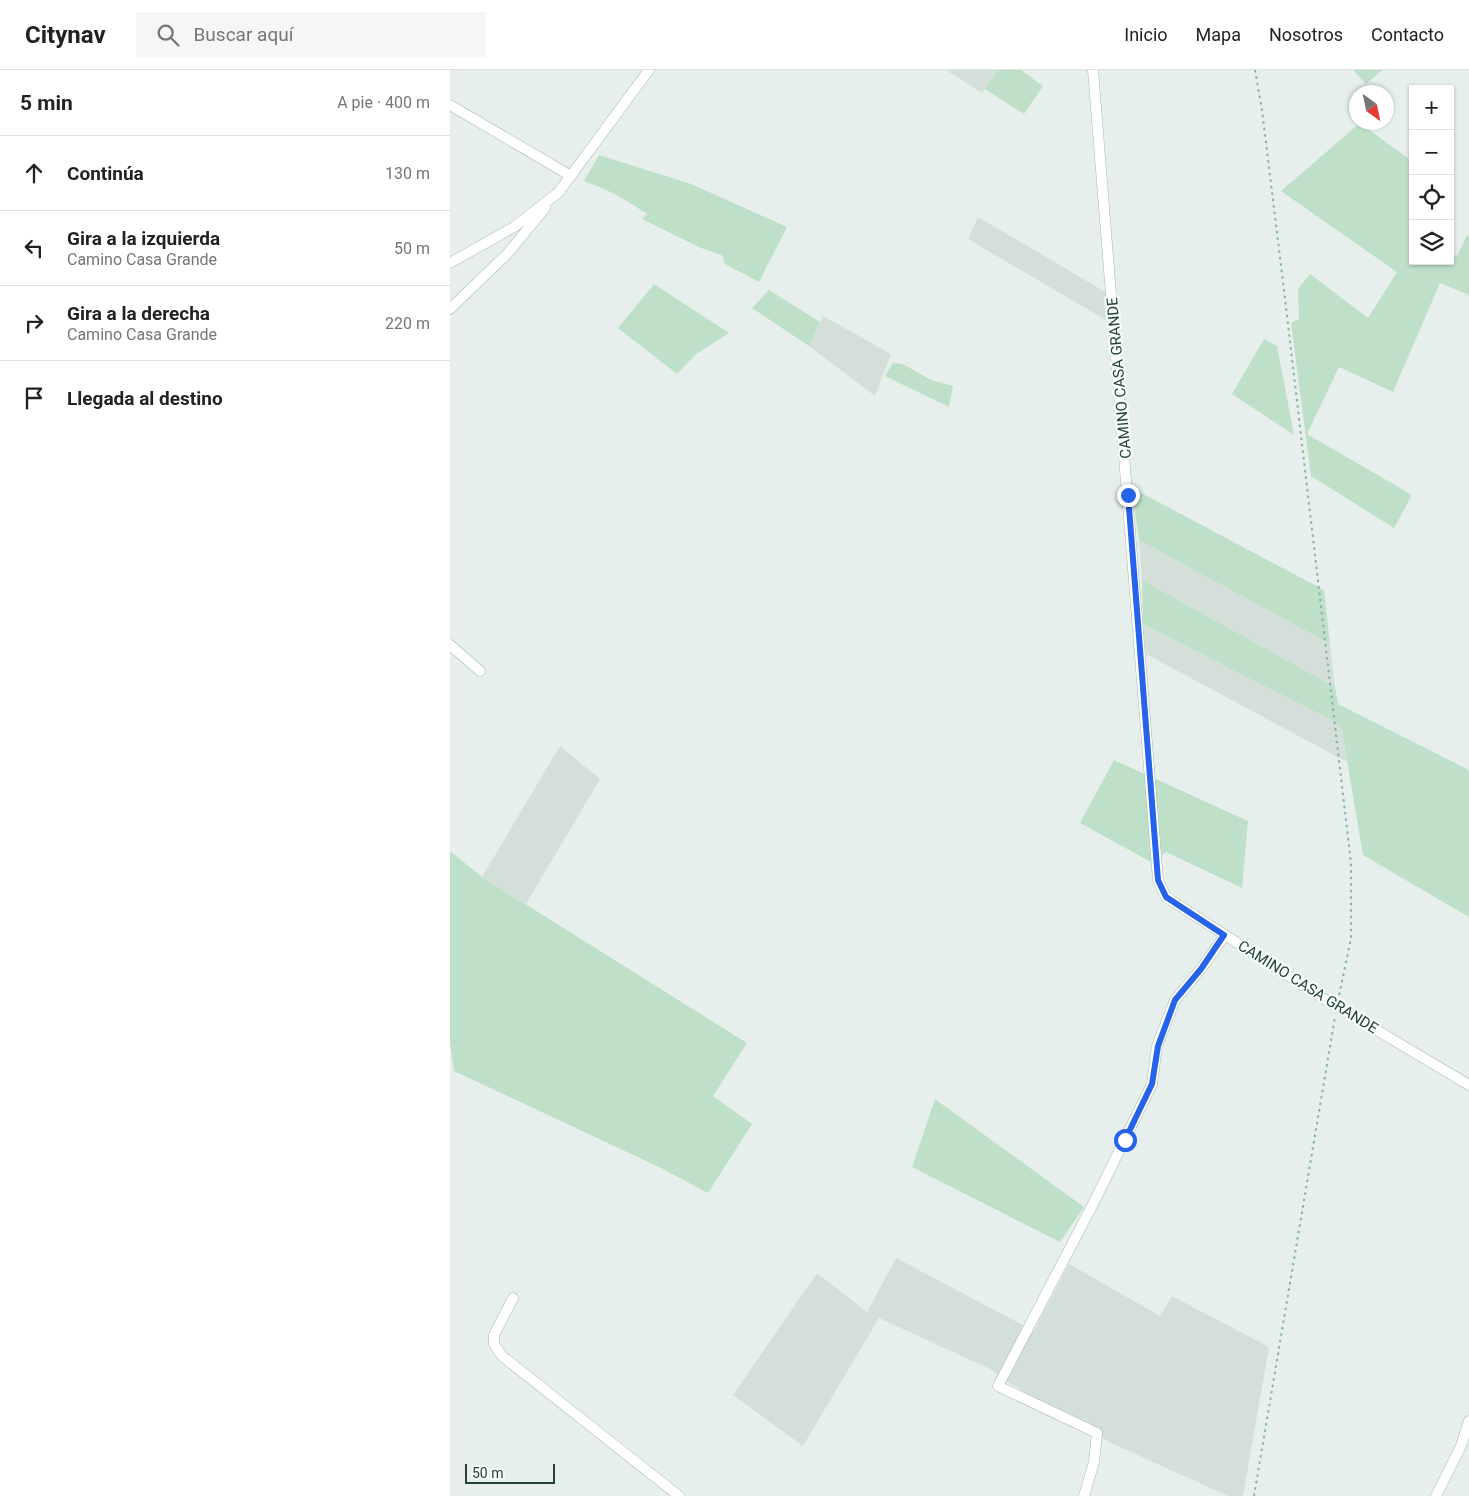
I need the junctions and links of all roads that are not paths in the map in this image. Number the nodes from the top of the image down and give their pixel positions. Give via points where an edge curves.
1 (649, 70) edge
2 (1093, 70) edge
3 (450, 105) edge
4 (570, 176) junction
5 (558, 193) junction
6 (462, 256) junction
7 (450, 259) edge
8 (450, 263) edge
9 (450, 309) edge
10 (450, 645) edge
11 (480, 671) dead end
12 (1224, 935) junction
13 (1469, 1085) edge
14 (513, 1298) dead end
15 (1469, 1421) edge
16 (1467, 1435) edge
17 (678, 1496) edge
18 (1084, 1496) edge
19 (1436, 1496) edge

1 - 4 street
2 - 12 street, CAMINO CASA GRANDE via 1158,880 1166,897
3 - 4 street
4 - 5 street
5 - 6 street via 514,228
5 - 9 street via 508,253
6 - 7 street
6 - 8 street
10 - 11 street
12 - 13 street, CAMINO CASA GRANDE
12 - 18 street via 1175,1000 1158,1046 1152,1084 998,1386 1097,1433 1094,1462
14 - 17 street via 494,1334 494,1344 502,1356
15 - 16 street
16 - 19 street

